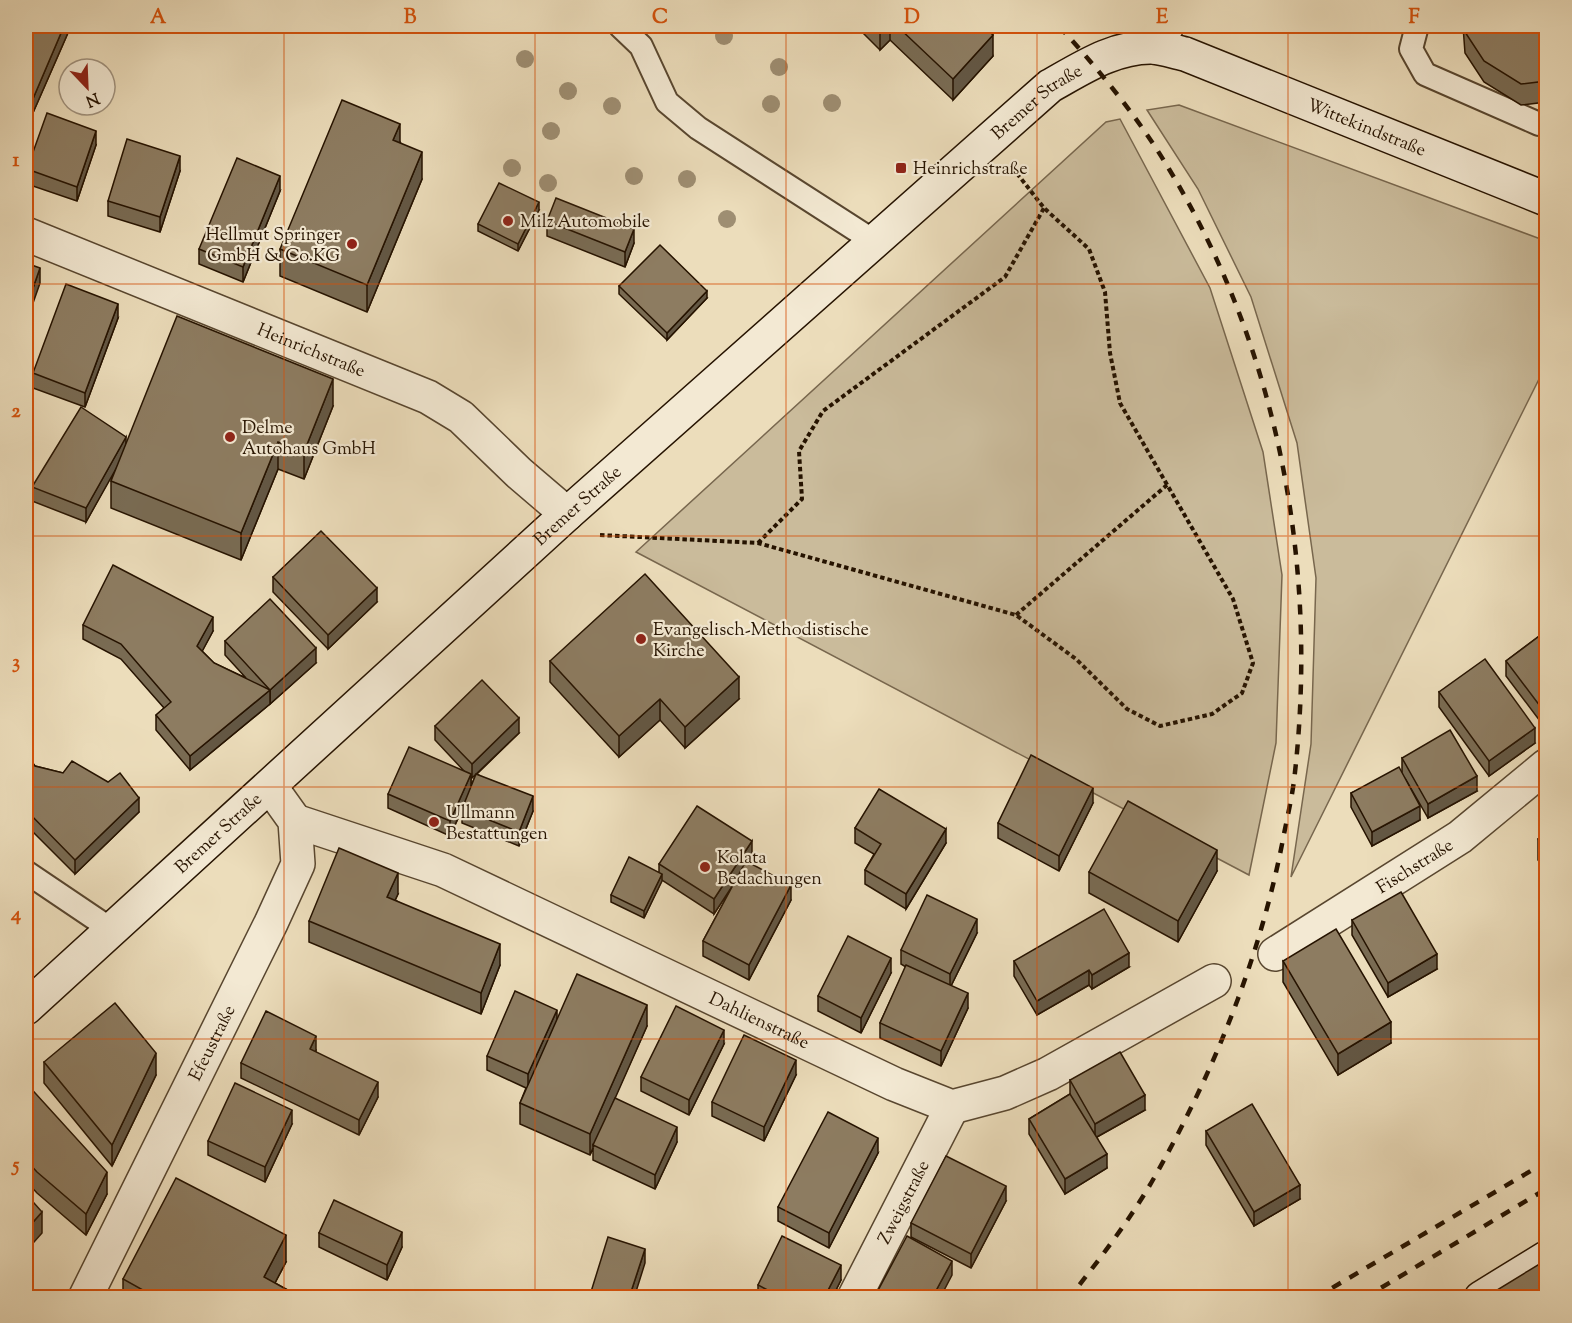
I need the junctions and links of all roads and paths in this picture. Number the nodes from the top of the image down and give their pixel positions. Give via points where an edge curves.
1 (621, 26) edge
2 (1417, 26) edge
3 (1160, 36) edge
4 (1185, 54) joint
5 (1546, 124) edge
6 (991, 139) junction
7 (1546, 199) edge
8 (1044, 208) junction
9 (26, 234) edge
10 (875, 242) junction
11 (1167, 485) junction
12 (567, 514) junction
13 (758, 543) junction
14 (1016, 615) junction
15 (1546, 766) edge
16 (270, 786) junction
17 (296, 821) junction
18 (26, 872) edge
19 (112, 930) junction
20 (1275, 954) dead end
21 (1214, 981) dead end
22 (26, 1008) edge
23 (952, 1107) junction
24 (1546, 1258) edge
25 (85, 1298) edge
26 (854, 1298) edge
27 (1481, 1298) edge

1 - 10 lane via 641,46 667,102 698,128
2 - 5 lane via 1411,49 1425,74
3 - 4 street, Bremer Straße
3 - 6 street, Bremer Straße via 1092,62 1050,86
4 - 7 street, Wittekindstraße
6 - 8 path
6 - 10 street, Bremer Straße
8 - 11 path via 1089,249 1105,292 1110,353 1120,403
8 - 13 path via 1005,277 823,411 799,451 802,499
9 - 12 street, Heinrichstraße via 428,397 461,417
10 - 12 street, Bremer Straße
11 - 14 path
11 - 14 path via 1233,599 1253,663 1242,693 1212,714 1160,726 1127,709 1076,659
12 - 13 path via 596,534
12 - 16 street, Bremer Straße
13 - 14 path
15 - 20 street, Fischstraße via 1461,837
16 - 17 street
16 - 19 street, Bremer Straße
17 - 23 street, Dahlienstraße via 442,870 894,1084
17 - 25 street, Efeustraße via 298,864 294,874
18 - 19 lane
19 - 22 street, Bremer Straße
21 - 23 street via 1048,1074 1005,1093
23 - 26 street, Zweigstraße
24 - 27 street

